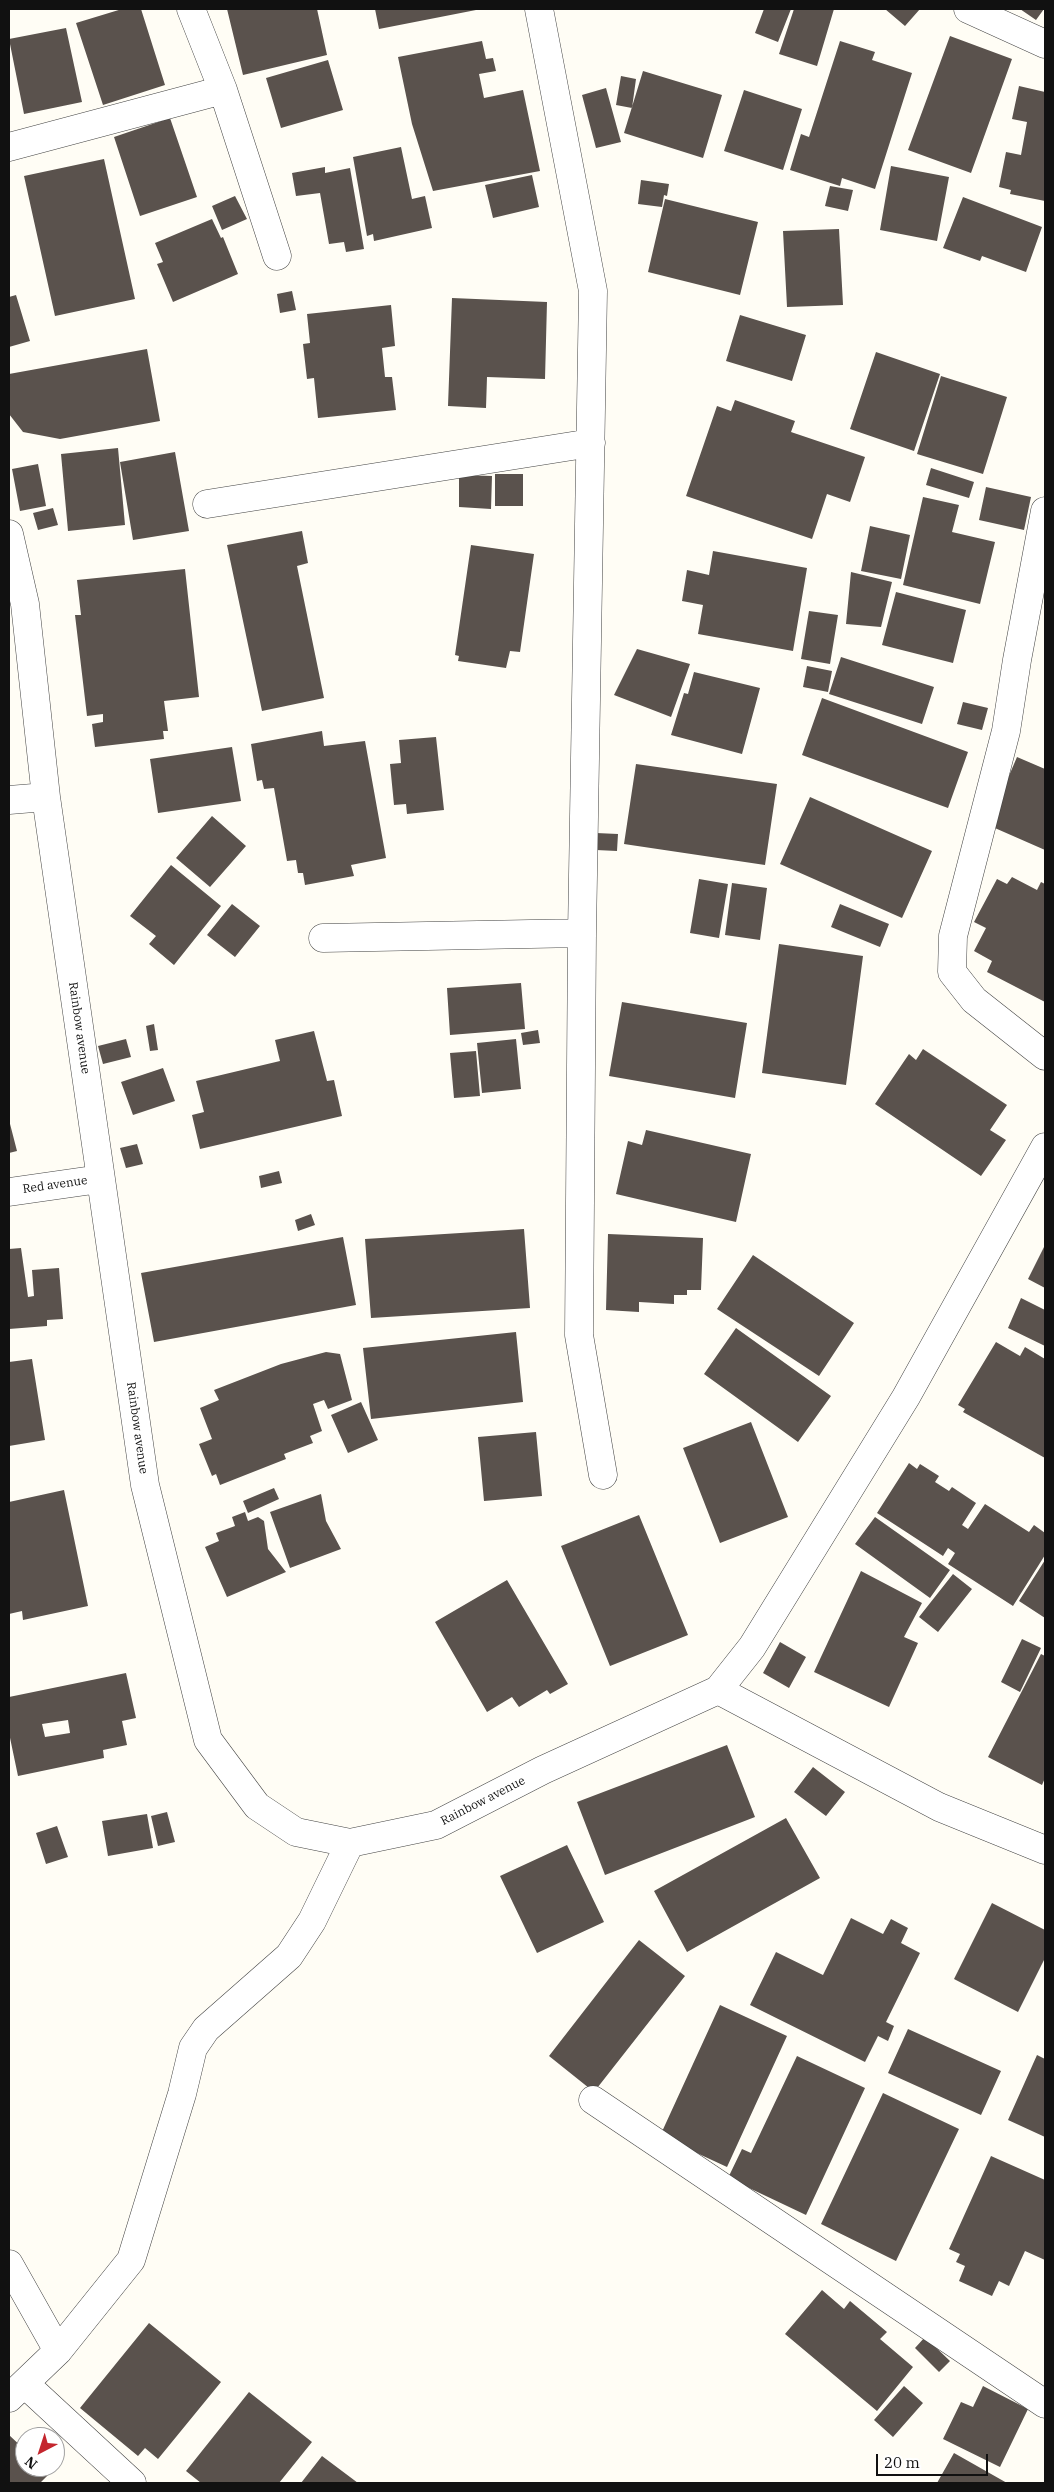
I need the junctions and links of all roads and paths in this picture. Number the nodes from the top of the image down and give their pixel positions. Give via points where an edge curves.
1 (191, 9) edge
2 (539, 9) edge
3 (968, 9) edge
4 (1045, 44) edge
5 (223, 90) junction
6 (9, 146) edge
7 (277, 256) dead end
8 (591, 443) junction
9 (207, 504) dead end
10 (1045, 511) edge
11 (9, 534) edge
12 (46, 797) junction
13 (9, 800) edge
14 (582, 933) junction
15 (323, 938) dead end
16 (1045, 1056) edge
17 (1045, 1148) edge
18 (100, 1179) junction
19 (9, 1192) edge
20 (603, 1475) dead end
21 (718, 1690) junction
22 (350, 1844) junction
23 (1045, 1850) edge
24 (593, 2100) dead end
25 (9, 2264) edge
26 (58, 2351) junction
27 (17, 2391) edge
28 (1045, 2404) edge
29 (132, 2483) edge

1 - 5 street
2 - 8 street via 593,291
3 - 4 street
5 - 6 street
5 - 7 street
8 - 9 street
8 - 14 street
10 - 16 street via 1006,731 953,936 952,972 974,1000
11 - 12 street, Rainbow avenue via 26,604
12 - 13 street
12 - 18 street, Rainbow avenue
14 - 15 street
14 - 20 street via 580,1334
17 - 21 street via 906,1397 752,1646
18 - 19 street, Red avenue
18 - 22 street, Rainbow avenue via 145,1485 208,1740 257,1806 296,1832
21 - 22 street, Rainbow avenue via 543,1770 436,1825
21 - 23 street via 939,1807
22 - 26 street via 312,1921 289,1956 206,2029 193,2048 131,2260
24 - 28 street
25 - 26 street
26 - 27 street
27 - 29 street

